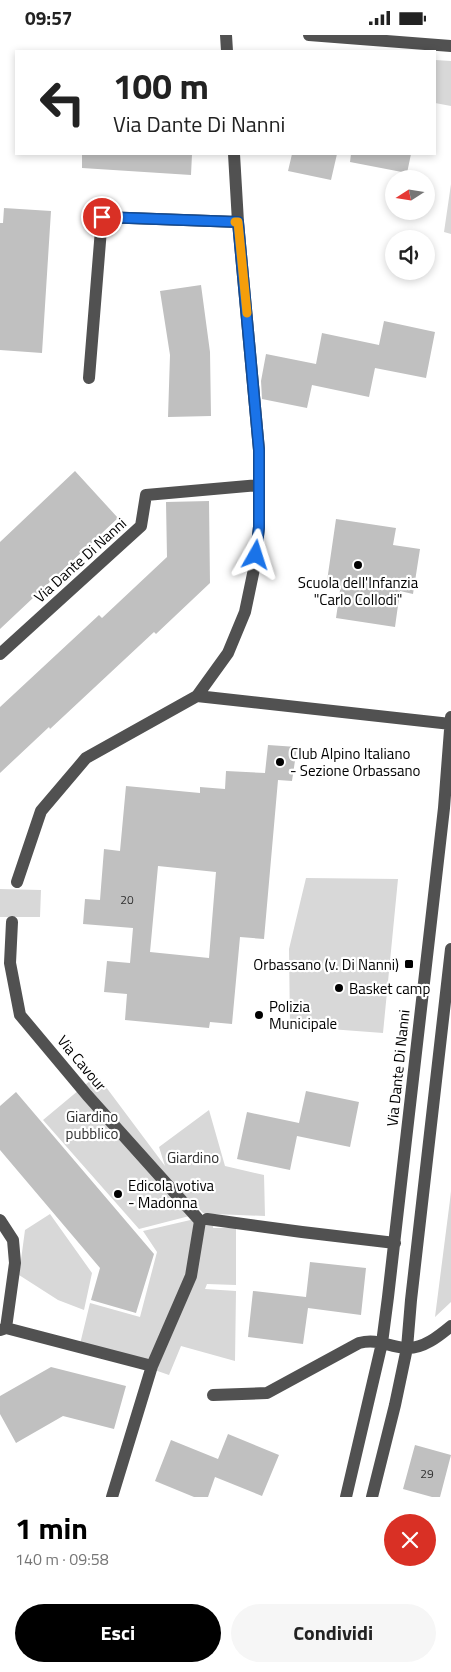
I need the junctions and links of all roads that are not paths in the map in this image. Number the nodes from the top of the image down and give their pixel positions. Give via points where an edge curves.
1 (226, 35) edge
2 (309, 35) edge
3 (451, 46) edge
4 (227, 50) edge
5 (234, 155) edge
6 (238, 222) junction
7 (89, 378) dead end
8 (259, 485) junction
9 (0, 654) edge
10 (197, 696) junction
11 (451, 722) edge
12 (447, 809) edge
13 (17, 881) dead end
14 (12, 922) dead end
15 (451, 949) edge
16 (207, 1219) dead end
17 (0, 1220) edge
18 (395, 1243) junction
19 (451, 1326) edge
20 (3, 1329) edge
21 (382, 1343) junction
22 (407, 1348) junction
23 (152, 1366) junction
24 (213, 1395) dead end
25 (112, 1497) edge
26 (346, 1497) edge
27 (372, 1497) edge

1 - 4 street
2 - 3 street
5 - 6 street
6 - 7 street via 102,217
6 - 8 street via 259,450
8 - 9 street, Via Dante Di Nanni via 146,495 142,526
8 - 10 street via 259,527 245,612 228,653
10 - 11 street, Via Dante Di Nanni
10 - 13 street via 86,758 41,811
11 - 12 street, Via Dante Di Nanni
12 - 18 street, Via Dante Di Nanni
14 - 23 street, Via Cavour via 10,963 20,1015 200,1221 191,1276
15 - 22 street
16 - 18 street
17 - 20 street via 13,1240 15,1263
18 - 21 street, Via Dante Di Nanni
19 - 22 street via 426,1343
20 - 23 street
21 - 22 street
21 - 24 street via 370,1340 359,1343 267,1393
21 - 26 street, Via Dante Di Nanni
22 - 27 street
23 - 25 street, Via Cavour

